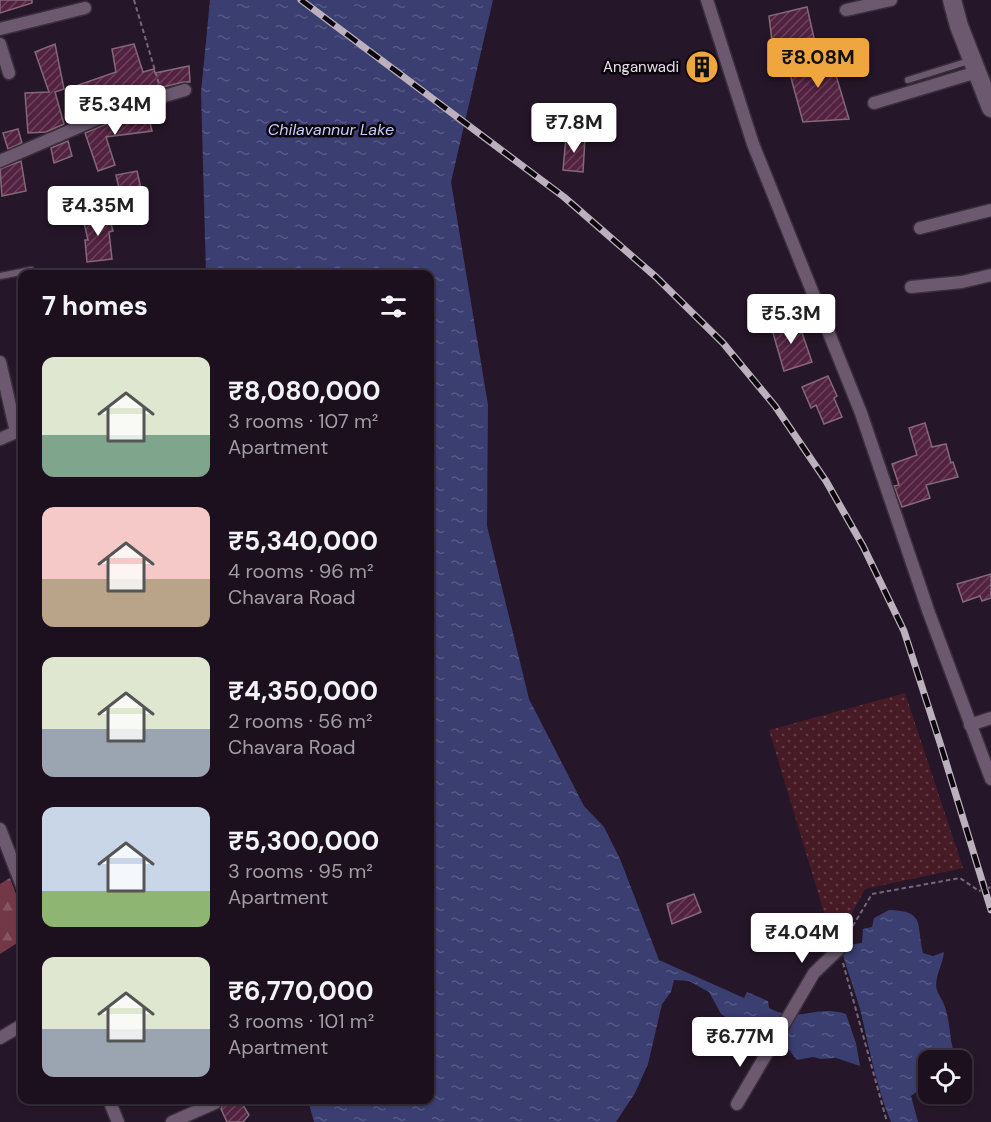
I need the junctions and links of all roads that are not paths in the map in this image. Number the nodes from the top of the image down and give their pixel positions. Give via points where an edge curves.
1 (707, 0) edge
2 (891, 0) edge
3 (952, 0) edge
4 (85, 8) dead end
5 (846, 10) dead end
6 (0, 29) edge
7 (0, 44) edge
8 (975, 66) junction
9 (9, 73) dead end
10 (908, 80) dead end
11 (184, 90) dead end
12 (874, 103) dead end
13 (991, 108) edge
14 (0, 161) edge
15 (991, 210) edge
16 (920, 228) dead end
17 (18, 273) edge
18 (991, 275) edge
19 (0, 276) edge
20 (911, 287) dead end
21 (0, 362) edge
22 (18, 427) edge
23 (18, 431) edge
24 (0, 439) edge
25 (991, 718) edge
26 (970, 725) junction
27 (991, 779) edge
28 (0, 829) edge
29 (18, 876) edge
30 (839, 948) road end
31 (18, 1027) edge
32 (0, 1038) edge
33 (111, 1104) edge
34 (213, 1104) edge
35 (737, 1104) dead end
36 (118, 1122) edge
37 (172, 1122) edge

1 - 26 street via 753,144 861,413
2 - 5 street
3 - 8 street
4 - 6 street
7 - 9 street
8 - 10 lane
8 - 12 street
8 - 13 street
11 - 14 street via 120,109
15 - 16 street
17 - 19 lane
18 - 20 street
21 - 22 street
23 - 24 street
25 - 26 street
26 - 27 street
28 - 29 street
30 - 35 street via 814,973
31 - 32 street
33 - 36 street
34 - 37 street

